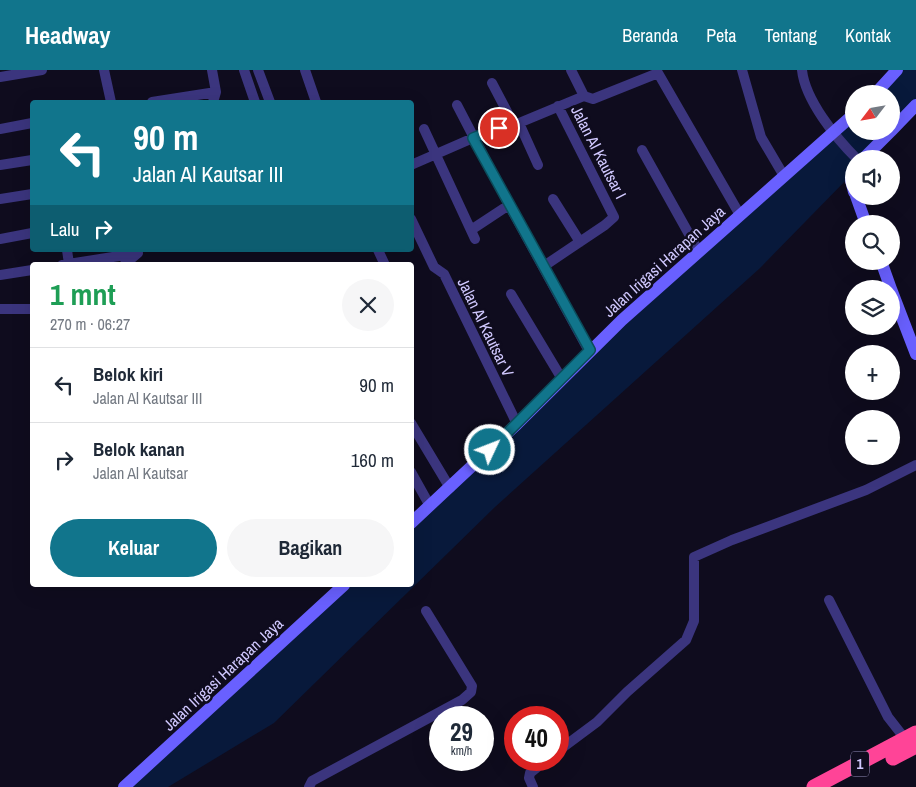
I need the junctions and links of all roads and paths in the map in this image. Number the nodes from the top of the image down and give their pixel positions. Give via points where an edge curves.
1 (42, 70) edge
2 (104, 70) edge
3 (212, 70) edge
4 (244, 70) edge
5 (258, 70) edge
6 (305, 70) edge
7 (571, 70) edge
8 (742, 70) edge
9 (802, 70) edge
10 (897, 70) edge
11 (663, 71) edge
12 (0, 77) edge
13 (492, 83) dead end
14 (883, 85) edge
15 (584, 96) junction
16 (215, 97) edge
17 (111, 100) edge
18 (177, 100) edge
19 (254, 100) edge
20 (269, 100) edge
21 (315, 100) edge
22 (457, 105) dead end
23 (916, 105) edge
24 (558, 106) junction
25 (900, 122) edge
26 (30, 123) edge
27 (516, 123) junction
28 (845, 126) edge
29 (0, 129) edge
30 (424, 129) dead end
31 (837, 136) junction
32 (473, 138) junction
33 (882, 140) edge
34 (642, 150) dead end
35 (849, 150) edge
36 (872, 150) edge
37 (435, 156) junction
38 (30, 160) edge
39 (414, 164) edge
40 (0, 165) edge
41 (538, 165) dead end
42 (784, 176) junction
43 (30, 194) edge
44 (0, 196) edge
45 (553, 199) dead end
46 (509, 205) junction
47 (740, 215) junction
48 (414, 225) edge
49 (30, 233) edge
50 (0, 238) edge
51 (580, 242) junction
52 (133, 252) edge
53 (138, 252) edge
54 (699, 252) junction
55 (77, 262) edge
56 (127, 262) edge
57 (544, 266) junction
58 (30, 270) edge
59 (0, 275) edge
60 (511, 294) dead end
61 (0, 308) edge
62 (30, 309) edge
63 (900, 312) edge
64 (590, 350) junction
65 (916, 354) edge
66 (562, 379) junction
67 (517, 424) junction
68 (414, 428) edge
69 (916, 465) edge
70 (414, 477) edge
71 (450, 488) junction
72 (430, 506) junction
73 (414, 516) edge
74 (342, 587) edge
75 (829, 600) dead end
76 (426, 611) dead end
77 (569, 743) edge
78 (913, 745) edge
79 (532, 771) edge
80 (124, 787) edge
81 (309, 787) edge
82 (534, 787) edge
83 (814, 787) edge
84 (836, 787) edge

1 - 12 street
2 - 17 street
3 - 16 street
4 - 19 street
5 - 20 street
6 - 21 street
7 - 15 street
8 - 42 street via 761,138
9 - 31 street via 808,93
10 - 14 street
11 - 15 street via 593,99
11 - 47 street
13 - 27 street
15 - 24 street
16 - 18 street
22 - 32 street
23 - 25 street
24 - 27 street
24 - 51 street, Jalan Al Kautsar I via 614,217
26 - 29 street
27 - 32 street
27 - 41 street
28 - 31 street, Jalan Irigasi Harapan Jaya
30 - 37 street
31 - 35 street
31 - 42 street, Jalan Irigasi Harapan Jaya
32 - 37 street
32 - 46 street
33 - 36 street
34 - 54 street
37 - 39 street
37 - 46 street via 473,234
38 - 40 street
42 - 47 street, Jalan Irigasi Harapan Jaya
43 - 44 street
45 - 51 street
46 - 57 street
47 - 54 street, Jalan Irigasi Harapan Jaya
48 - 67 street, Jalan Al Kautsar V via 434,267 444,274
49 - 50 street
51 - 57 street, Jalan Al Kautsar I
52 - 55 street
53 - 56 street
54 - 64 street, Jalan Irigasi Harapan Jaya
57 - 64 street
58 - 59 street
60 - 66 street
61 - 62 street
63 - 65 street
64 - 66 street, Jalan Irigasi Harapan Jaya
66 - 67 street, Jalan Irigasi Harapan Jaya
67 - 71 street, Jalan Irigasi Harapan Jaya
68 - 71 street
69 - 77 street via 866,490 732,540 694,558 694,621 686,640 597,722
70 - 72 street
71 - 72 street, Jalan Irigasi Harapan Jaya
72 - 73 street, Jalan Irigasi Harapan Jaya
74 - 80 street, Jalan Irigasi Harapan Jaya
75 - 78 street via 888,717
76 - 81 street via 472,686 471,692 390,741 312,781
78 - 83 highway, 1
78 - 84 highway, 1
79 - 82 street via 529,778

